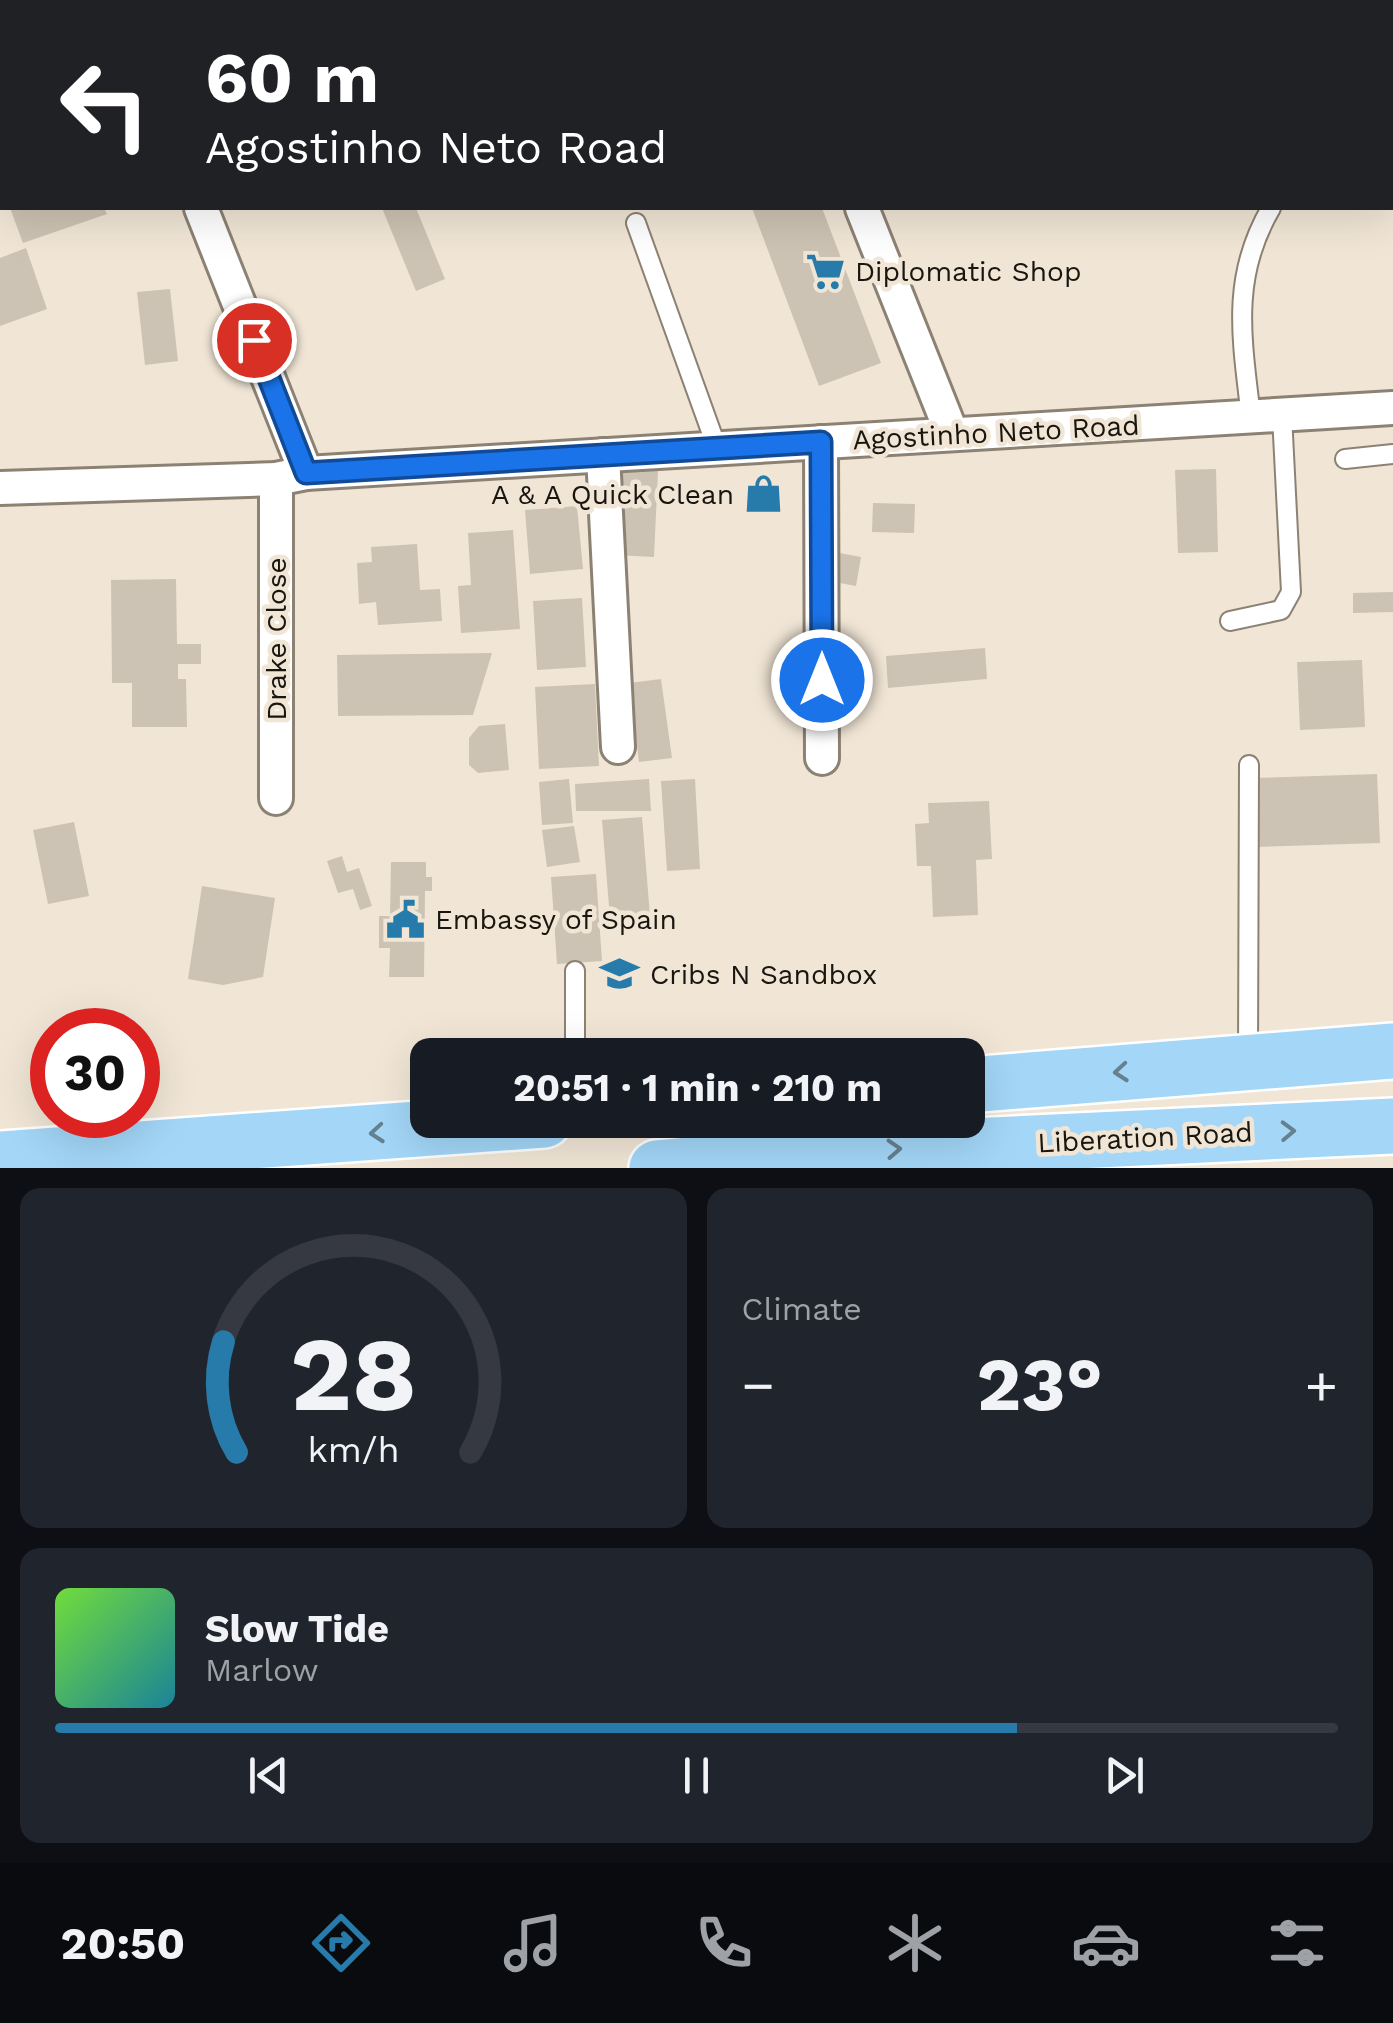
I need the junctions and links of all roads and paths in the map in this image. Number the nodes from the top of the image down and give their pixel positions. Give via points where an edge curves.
1 (202, 210) edge
2 (863, 210) edge
3 (1269, 210) edge
4 (636, 223) dead end
5 (1393, 408) edge
6 (1266, 416) junction
7 (952, 434) junction
8 (821, 442) junction
9 (717, 448) junction
10 (1393, 454) edge
11 (603, 455) junction
12 (1345, 459) dead end
13 (291, 476) junction
14 (0, 488) edge
15 (1230, 620) dead end
16 (618, 746) dead end
17 (822, 758) dead end
18 (1249, 765) dead end
19 (276, 798) dead end
20 (575, 971) dead end
21 (575, 1038) edge
22 (1393, 1050) edge
23 (1247, 1062) junction
24 (1393, 1082) edge
25 (985, 1084) edge
26 (1393, 1126) edge
27 (410, 1131) edge
28 (1081, 1140) junction
29 (222, 1146) junction
30 (0, 1159) edge
31 (680, 1167) edge
32 (153, 1168) edge

1 - 13 street
2 - 7 street
3 - 6 lane via 1256,232 1238,302
4 - 9 lane
5 - 6 street, Agostinho Neto Road
6 - 7 street, Agostinho Neto Road
6 - 15 lane via 1291,592 1280,610
7 - 8 street, Agostinho Neto Road
8 - 9 street, Agostinho Neto Road
8 - 17 street
9 - 11 street, Agostinho Neto Road
10 - 12 lane
11 - 13 street, Agostinho Neto Road
11 - 16 street
13 - 14 street, Agostinho Neto Road
13 - 19 street, Drake Close
18 - 23 lane
20 - 21 lane
22 - 23 highway
23 -> 25 highway
24 - 28 highway via 1178,1096
28 -> 26 highway, Liberation Road
27 -> 29 highway
31 -> 28 highway, Liberation Road
29 - 30 highway
29 - 32 highway

